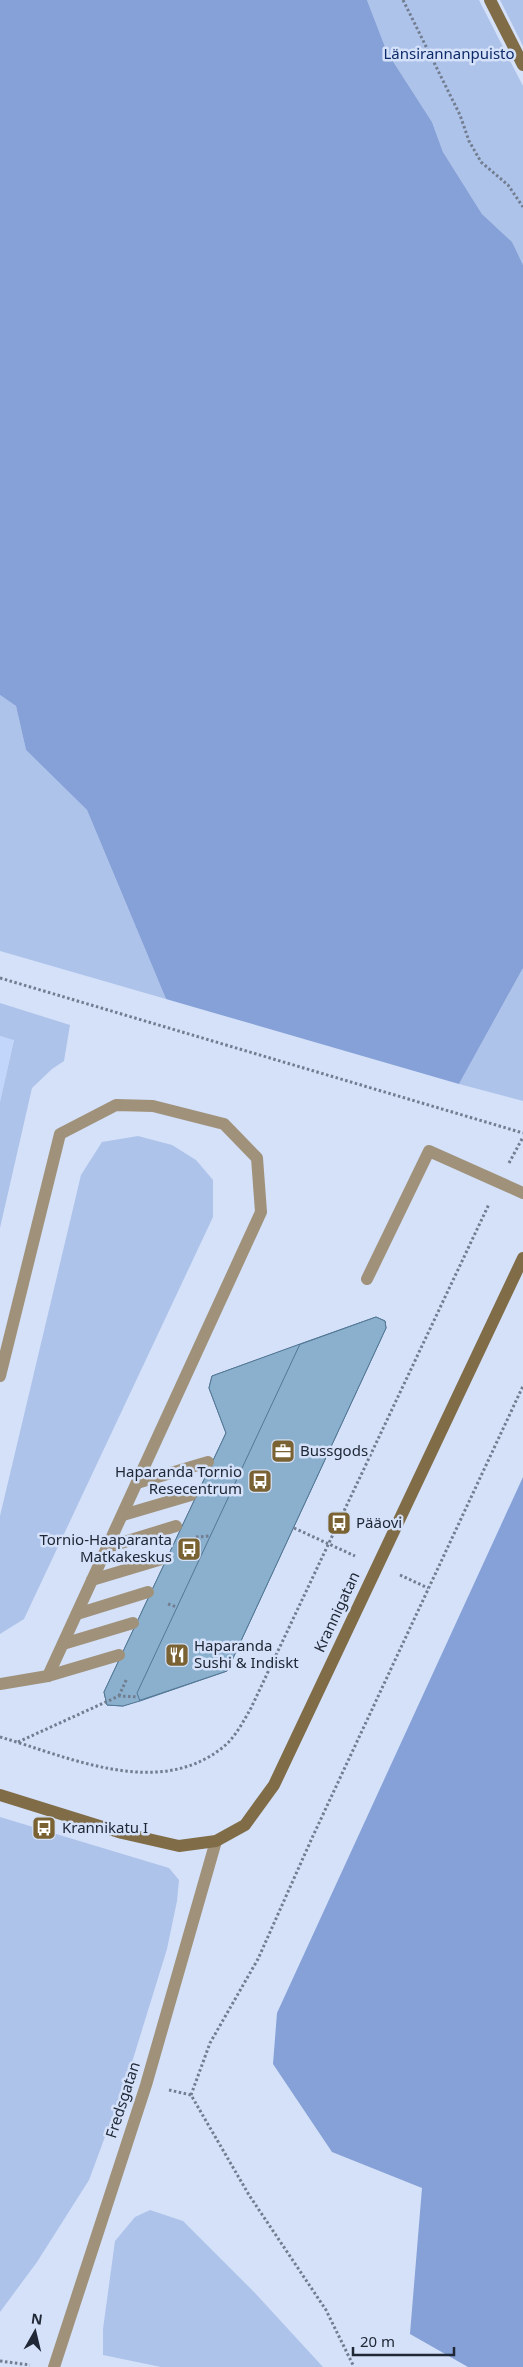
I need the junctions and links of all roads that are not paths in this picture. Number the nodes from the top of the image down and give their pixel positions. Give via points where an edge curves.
1 (490, 0) edge
2 (523, 65) edge
3 (523, 1193) edge
4 (523, 1258) edge
5 (367, 1279) dead end
6 (0, 1376) edge
7 (208, 1462) dead end
8 (138, 1483) junction
9 (191, 1495) dead end
10 (123, 1515) junction
11 (176, 1526) dead end
12 (108, 1547) junction
13 (162, 1560) dead end
14 (92, 1580) junction
15 (148, 1592) dead end
16 (77, 1614) junction
17 (133, 1623) dead end
18 (62, 1644) junction
19 (119, 1655) dead end
20 (48, 1676) junction
21 (0, 1684) edge
22 (0, 1795) edge
23 (216, 1841) junction
24 (54, 2367) edge

1 - 2 street
3 - 5 street via 429,1151
4 - 23 street, Krannigatan via 274,1785 245,1825
6 - 8 street via 60,1134 116,1105 153,1106 224,1124 257,1158 261,1212
7 - 8 street
8 - 10 street
9 - 10 street
10 - 12 street
11 - 12 street
12 - 14 street
13 - 14 street
14 - 16 street
15 - 16 street
16 - 18 street
17 - 18 street
18 - 20 street
19 - 20 street
20 - 21 street
22 - 23 street, Krannigatan via 122,1833 179,1846
23 - 24 street, Fredsgatan via 146,2085

